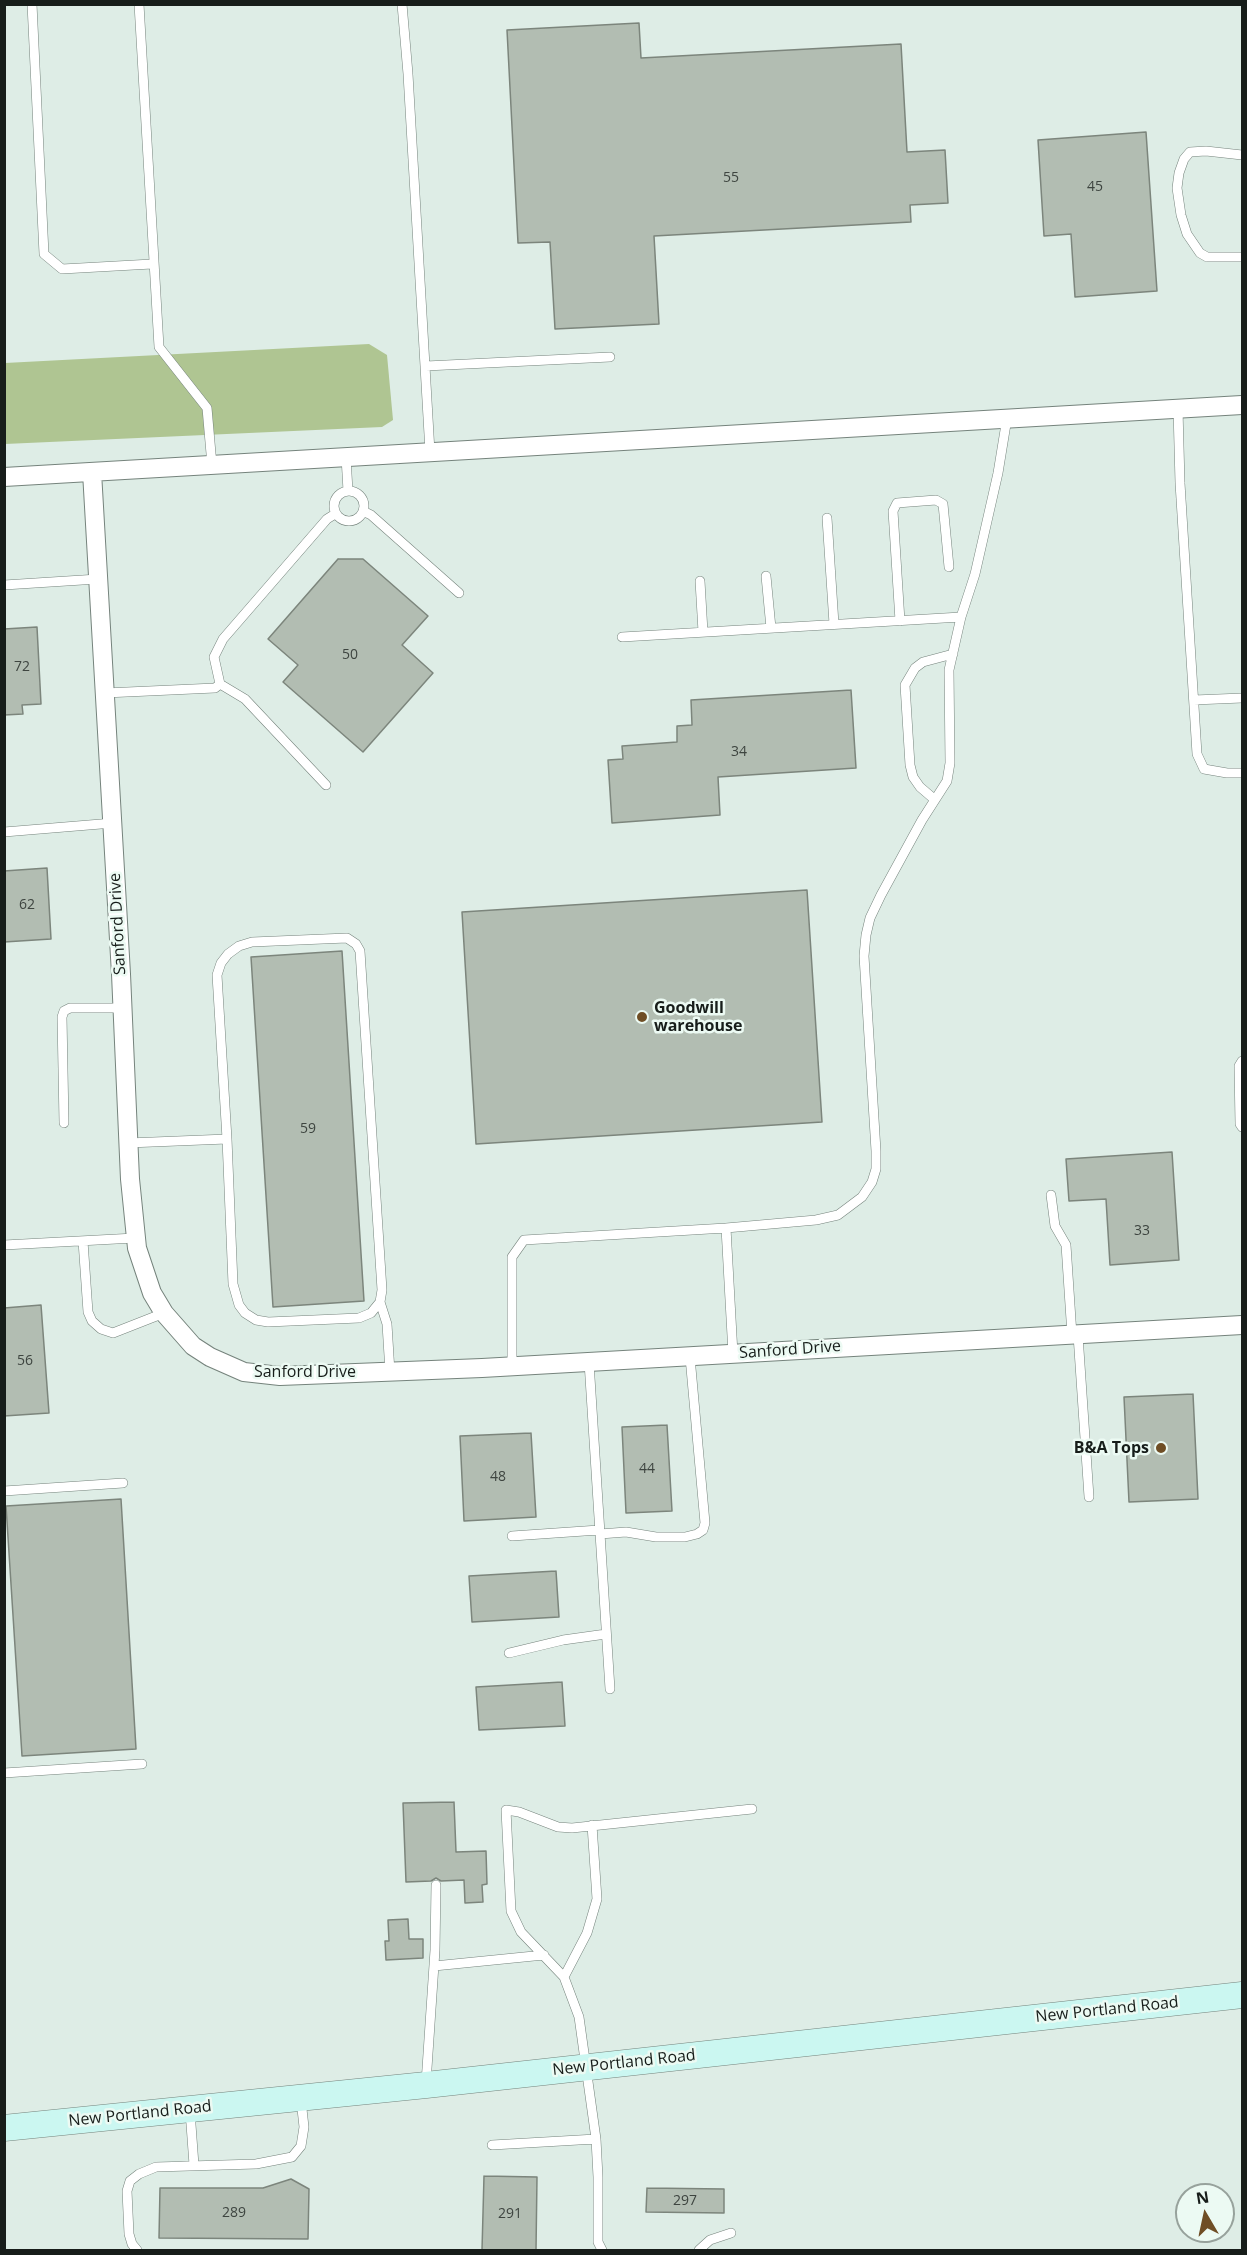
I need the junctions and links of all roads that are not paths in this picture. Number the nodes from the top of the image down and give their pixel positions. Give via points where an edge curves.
1 (32, 4) edge
2 (138, 4) edge
3 (402, 4) edge
4 (1242, 155) edge
5 (1242, 257) edge
6 (152, 264) junction
7 (610, 357) dead end
8 (426, 366) junction
9 (1242, 405) edge
10 (1178, 409) junction
11 (1007, 418) junction
12 (430, 452) junction
13 (346, 457) junction
14 (212, 465) junction
15 (92, 472) junction
16 (4, 477) edge
17 (348, 491) junction
18 (363, 511) junction
19 (335, 514) junction
20 (827, 518) dead end
21 (949, 567) dead end
22 (766, 576) dead end
23 (98, 579) junction
24 (700, 581) dead end
25 (4, 585) edge
26 (459, 593) dead end
27 (961, 617) junction
28 (900, 621) junction
29 (834, 624) junction
30 (771, 628) junction
31 (703, 632) junction
32 (622, 636) dead end
33 (953, 654) junction
34 (220, 684) junction
35 (105, 693) junction
36 (1242, 698) edge
37 (1194, 700) junction
38 (1242, 773) edge
39 (326, 785) dead end
40 (934, 799) junction
41 (113, 823) junction
42 (4, 832) edge
43 (123, 1008) junction
44 (1242, 1061) edge
45 (64, 1123) dead end
46 (1242, 1127) edge
47 (227, 1140) junction
48 (128, 1143) junction
49 (1051, 1195) dead end
50 (726, 1228) junction
51 (135, 1238) junction
52 (83, 1241) junction
53 (4, 1245) edge
54 (380, 1302) junction
55 (164, 1312) junction
56 (1242, 1325) edge
57 (1075, 1335) junction
58 (733, 1354) junction
59 (690, 1356) junction
60 (589, 1362) junction
61 (512, 1367) junction
62 (390, 1372) junction
63 (123, 1484) dead end
64 (4, 1491) edge
65 (1089, 1497) dead end
66 (600, 1532) junction
67 (513, 1536) dead end
68 (606, 1634) junction
69 (509, 1653) dead end
70 (610, 1689) dead end
71 (142, 1764) dead end
72 (4, 1773) edge
73 (752, 1809) dead end
74 (592, 1826) junction
75 (436, 1886) dead end
76 (544, 1955) junction
77 (434, 1966) junction
78 (564, 1977) junction
79 (1242, 1995) edge
80 (587, 2067) junction
81 (426, 2085) junction
82 (301, 2098) junction
83 (190, 2109) junction
84 (4, 2115) edge
85 (5, 2128) edge
86 (596, 2139) junction
87 (492, 2145) dead end
88 (194, 2165) junction
89 (731, 2233) dead end
90 (138, 2250) edge
91 (602, 2250) edge
92 (699, 2250) edge

1 - 6 lane via 44,254 62,268
2 - 6 lane
3 - 8 lane
4 - 5 lane via 1190,153 1179,172 1177,188 1187,234 1200,253 1207,257
6 - 14 lane via 159,347 207,408
7 - 8 lane
8 - 12 lane
9 - 10 street
10 - 11 street
10 - 37 lane
11 - 12 street
11 - 27 lane via 975,574
12 - 13 street
13 - 14 street
13 - 17 lane
14 - 15 street
15 - 16 street
15 - 23 street, Sanford Drive
17 - 18 lane via 360,496
17 - 19 lane via 335,500
18 - 19 lane via 352,521
18 - 26 lane
19 - 34 lane via 223,639 214,657
20 - 29 lane
21 - 28 lane via 943,504 936,500 897,503 893,511
22 - 30 lane
23 - 25 lane
23 - 35 street, Sanford Drive
24 - 31 lane
27 - 28 lane
27 - 33 lane
28 - 29 lane
29 - 30 lane
30 - 31 lane
31 - 32 lane
33 - 40 lane via 949,670 950,763 946,780
33 - 40 lane via 923,662 905,685 909,765 920,787
34 - 35 lane via 215,688
34 - 39 lane via 245,699
35 - 41 street, Sanford Drive
36 - 37 lane
37 - 38 lane via 1197,754 1204,769
40 - 50 lane via 881,895 866,935 876,1151 872,1182 862,1197 838,1215
41 - 42 lane
41 - 43 street, Sanford Drive
43 - 45 lane via 64,1011
43 - 48 street, Sanford Drive
44 - 46 lane
47 - 48 lane
47 - 54 lane via 233,1284 245,1314 268,1322 359,1318 371,1313
47 - 54 lane via 217,975 220,963 239,946 252,942 347,938 360,951
48 - 51 street, Sanford Drive
49 - 57 lane via 1055,1226 1066,1245
50 - 58 lane
50 - 61 lane via 524,1240 512,1257
51 - 52 lane
51 - 55 street, Sanford Drive via 152,1293
52 - 53 lane
52 - 55 lane via 88,1312 101,1329 113,1334
54 - 62 lane via 387,1324
55 - 62 street, Sanford Drive via 193,1346 244,1372 280,1376
56 - 57 street, Sanford Drive
57 - 58 street, Sanford Drive
57 - 65 lane
58 - 59 street, Sanford Drive
59 - 60 street, Sanford Drive
59 - 66 lane via 703,1530 685,1537
60 - 61 street, Sanford Drive
60 - 66 lane
61 - 62 street, Sanford Drive
63 - 64 lane
66 - 67 lane
66 - 68 lane
68 - 69 lane
68 - 70 lane
71 - 72 lane
73 - 74 lane
74 - 76 lane via 558,1827 506,1810 511,1911 521,1932
74 - 78 lane via 597,1899 587,1933
75 - 77 lane
76 - 77 lane
76 - 78 lane
77 - 81 lane
78 - 80 lane via 579,2017
79 - 80 street, New Portland Road
80 - 81 street, New Portland Road
80 - 86 lane
81 - 82 street, New Portland Road
82 - 83 street, New Portland Road
82 - 88 lane via 304,2127 301,2146 292,2157 256,2164
83 - 85 street, New Portland Road
83 - 88 lane
84 - 85 lane
86 - 87 lane
86 - 91 lane via 598,2242
88 - 90 lane via 156,2167 130,2181 129,2234
89 - 92 lane via 710,2240

